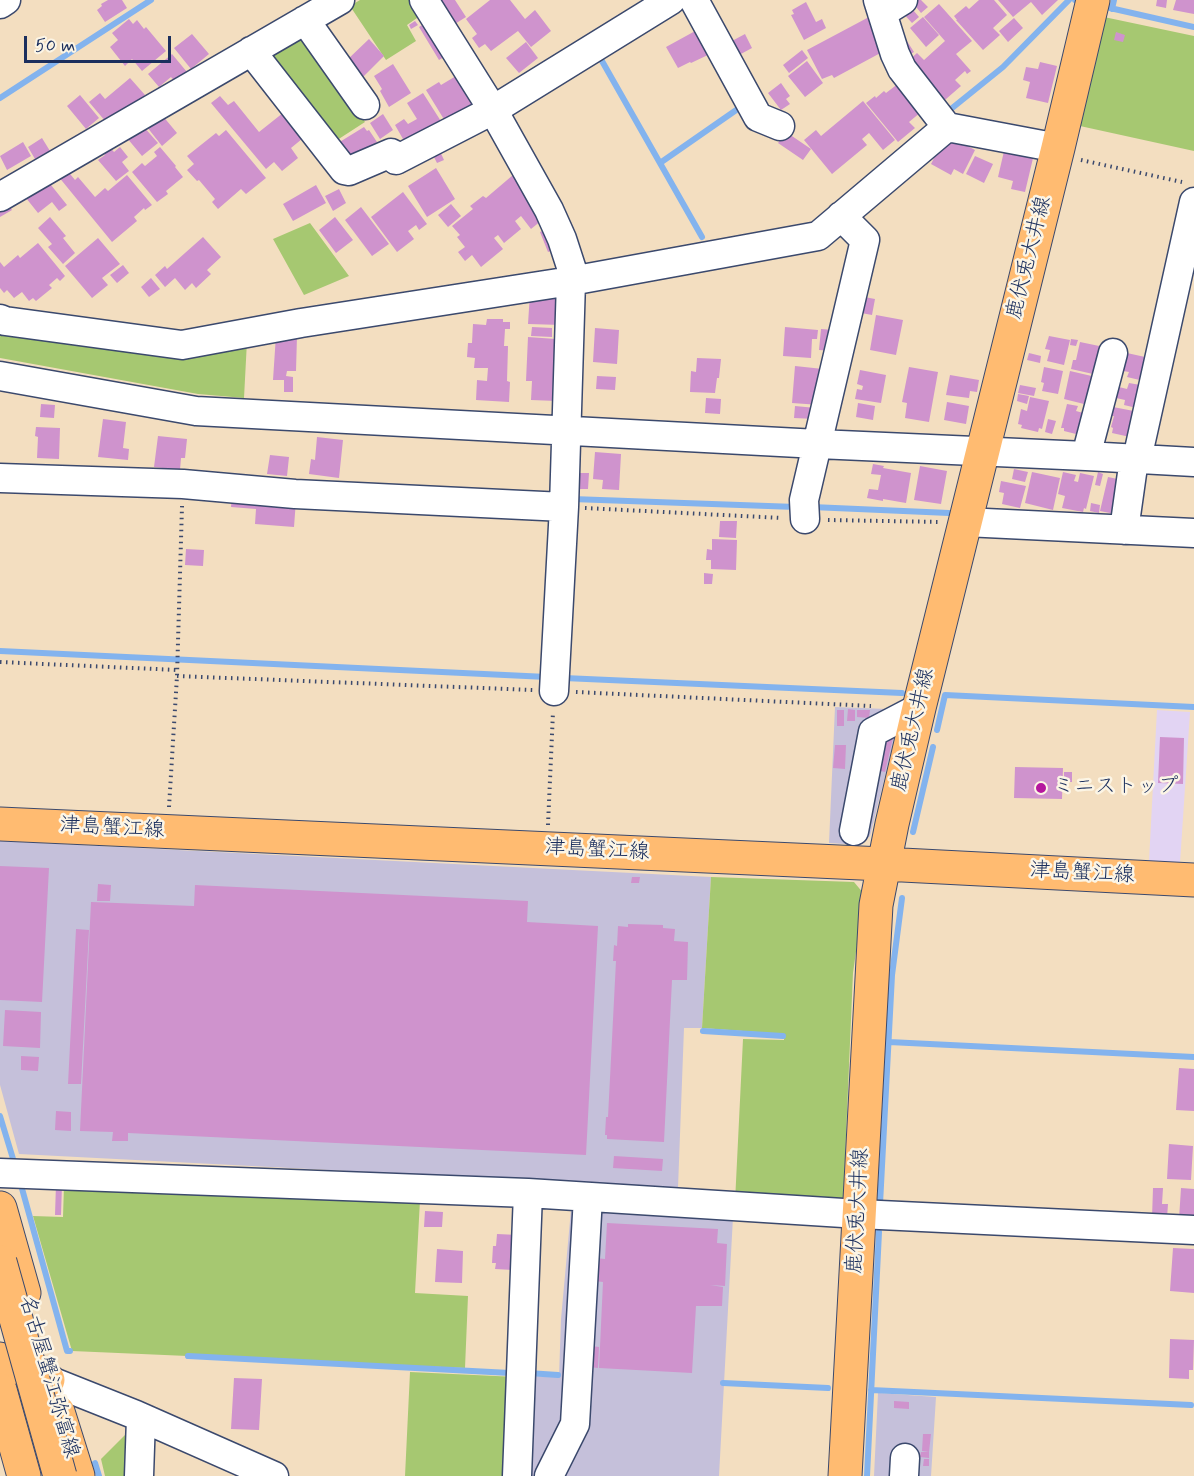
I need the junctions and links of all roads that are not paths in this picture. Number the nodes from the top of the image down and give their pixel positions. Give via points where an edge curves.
1 (6, 0) edge
2 (340, 0) edge
3 (424, 0) edge
4 (671, 0) edge
5 (694, 0) edge
6 (1093, 0) edge
7 (0, 4) edge
8 (888, 4) edge
9 (305, 20) junction
10 (251, 51) junction
11 (365, 105) dead end
12 (493, 110) junction
13 (942, 120) junction
14 (780, 126) dead end
15 (1058, 148) junction
16 (0, 197) edge
17 (1192, 202) edge
18 (841, 216) junction
19 (572, 274) junction
20 (0, 320) edge
21 (1113, 353) dead end
22 (0, 376) edge
23 (565, 430) junction
24 (818, 444) junction
25 (982, 452) junction
26 (1086, 456) junction
27 (1136, 459) junction
28 (1194, 462) edge
29 (0, 478) edge
30 (564, 497) junction
31 (805, 510) road end
32 (965, 522) junction
33 (1125, 523) junction
34 (1194, 533) edge
35 (555, 683) road end
36 (919, 708) junction
37 (0, 824) edge
38 (854, 831) dead end
39 (883, 864) junction
40 (1194, 880) edge
41 (0, 1173) edge
42 (528, 1193) junction
43 (588, 1197) junction
44 (0, 1208) edge
45 (859, 1214) junction
46 (1194, 1230) edge
47 (0, 1262) edge
48 (0, 1359) edge
49 (48, 1380) junction
50 (0, 1390) edge
51 (141, 1418) junction
52 (24, 1476) edge
53 (60, 1476) edge
54 (78, 1476) edge
55 (139, 1476) edge
56 (274, 1476) edge
57 (518, 1476) edge
58 (549, 1476) edge
59 (845, 1476) edge

1 - 7 street
2 - 9 street
3 - 12 street
4 - 12 street
5 - 14 street via 758,117
6 - 15 main road, 鹿伏兎大井線
8 - 13 street via 895,54
9 - 10 street
9 - 11 street
10 - 12 street via 344,170 391,153 396,160
10 - 16 street
12 - 19 street via 549,210
13 - 15 street
13 - 18 street
15 - 25 main road, 鹿伏兎大井線
17 - 27 street
18 - 19 street via 818,236
18 - 24 street via 865,240
19 - 20 street via 182,345
19 - 23 street
21 - 26 street
22 - 23 street via 196,411
23 - 24 street
23 - 30 street
24 - 25 street
24 - 31 street
25 - 26 street
25 - 32 main road, 鹿伏兎大井線
26 - 27 street
27 - 28 street
27 - 33 street
29 - 30 street via 183,484 295,494
30 - 35 street
32 - 33 street
32 - 36 main road, 鹿伏兎大井線
33 - 34 street
36 - 38 street via 873,732
36 - 39 main road, 鹿伏兎大井線
37 - 39 main road, 津島蟹江線
39 - 40 main road, 津島蟹江線
39 - 45 main road, 鹿伏兎大井線 via 876,905
41 - 42 street
42 - 43 street
42 - 57 street
43 - 45 street
43 - 58 street via 574,1424
44 - 49 main road, 名古屋蟹江弥富線
45 - 46 street
45 - 59 main road, 鹿伏兎大井線
47 - 53 main road, bridge
48 - 49 main road
49 - 51 street
49 - 54 main road, 名古屋蟹江弥富線
50 - 52 main road
51 - 55 street
51 - 56 street

